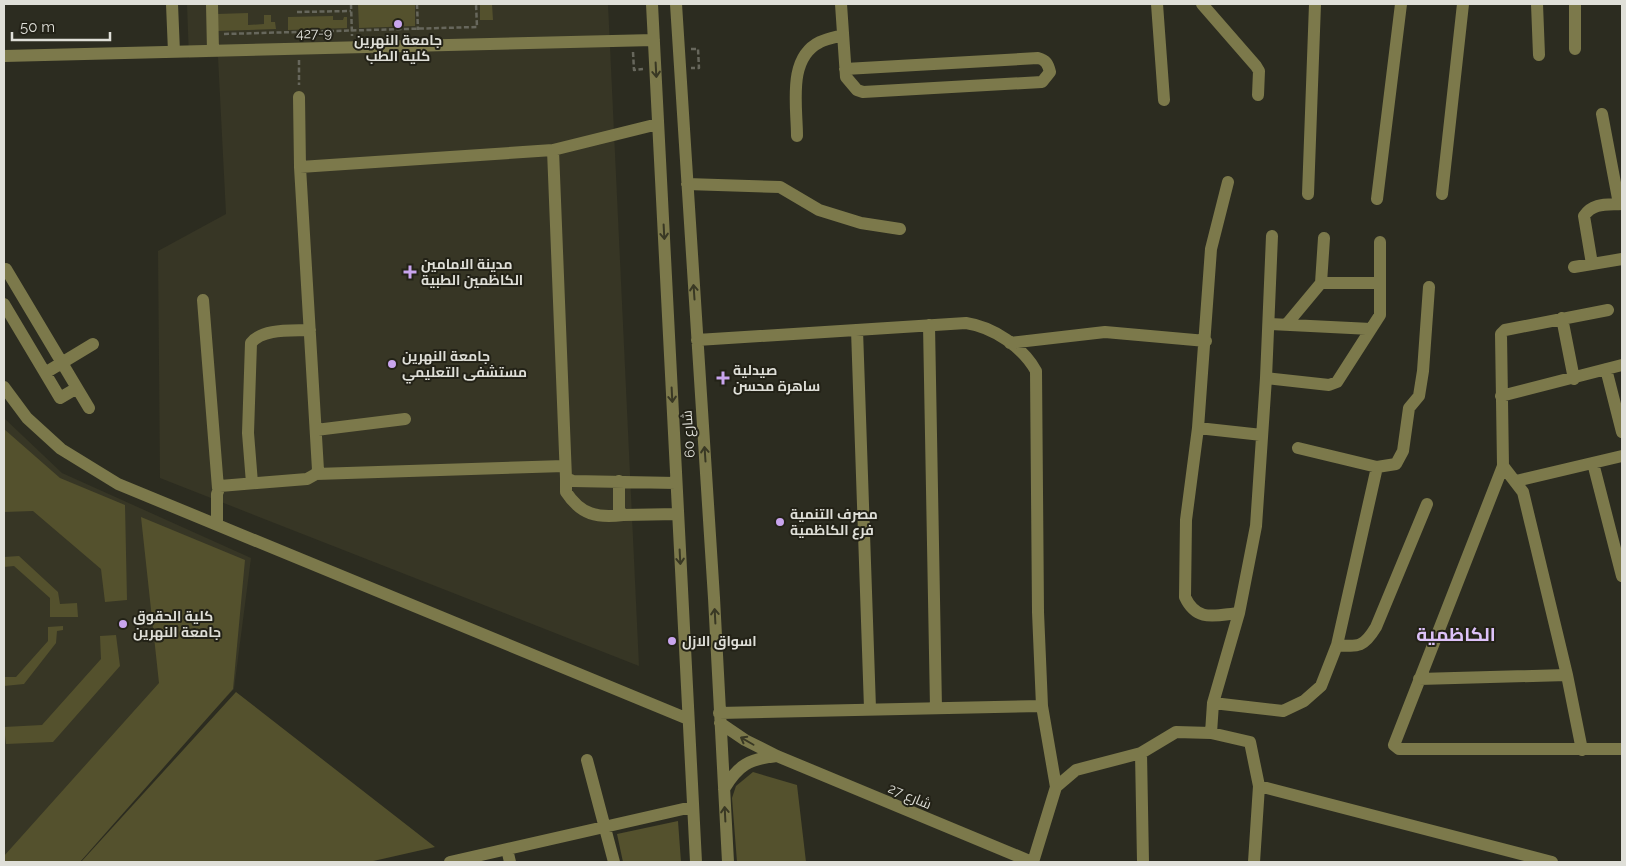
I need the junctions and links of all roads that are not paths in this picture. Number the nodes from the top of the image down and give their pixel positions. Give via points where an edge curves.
1 (172, 4) edge
2 (212, 4) edge
3 (652, 4) edge
4 (676, 4) edge
5 (841, 4) edge
6 (1157, 4) edge
7 (1202, 4) edge
8 (1316, 4) edge
9 (1401, 4) edge
10 (1463, 4) edge
11 (1537, 4) edge
12 (1575, 4) edge
13 (843, 35) junction
14 (654, 40) junction
15 (1576, 49) dead end
16 (213, 51) junction
17 (174, 52) junction
18 (1539, 55) dead end
19 (4, 56) edge
20 (845, 69) junction
21 (1258, 95) dead end
22 (299, 97) road end
23 (1164, 100) dead end
24 (1602, 114) dead end
25 (658, 124) junction
26 (797, 136) dead end
27 (553, 150) junction
28 (1616, 152) edge
29 (300, 167) junction
30 (1228, 182) dead end
31 (688, 184) junction
32 (1308, 194) dead end
33 (1442, 194) dead end
34 (1377, 198) dead end
35 (1621, 204) edge
36 (900, 229) dead end
37 (1272, 236) dead end
38 (1324, 238) dead end
39 (1380, 242) dead end
40 (1622, 258) edge
41 (1592, 264) junction
42 (1574, 267) dead end
43 (6, 269) dead end
44 (1321, 283) junction
45 (1380, 283) junction
46 (1429, 287) dead end
47 (203, 300) dead end
48 (4, 304) edge
49 (1608, 310) dead end
50 (1562, 318) junction
51 (1269, 324) junction
52 (929, 325) junction
53 (1286, 325) junction
54 (1371, 329) junction
55 (310, 330) junction
56 (858, 330) junction
57 (697, 340) junction
58 (1206, 341) junction
59 (1010, 343) junction
60 (93, 344) dead end
61 (62, 363) junction
62 (1622, 364) edge
63 (1606, 369) junction
64 (45, 373) junction
65 (1266, 378) junction
66 (1574, 379) junction
67 (76, 388) junction
68 (4, 389) edge
69 (1501, 396) junction
70 (89, 408) dead end
71 (405, 419) dead end
72 (1198, 428) junction
73 (316, 430) junction
74 (1622, 432) edge
75 (1262, 435) junction
76 (1298, 448) dead end
77 (1622, 456) edge
78 (1593, 463) junction
79 (1504, 466) junction
80 (1377, 467) junction
81 (565, 472) junction
82 (316, 474) junction
83 (619, 481) junction
84 (1516, 481) junction
85 (252, 483) junction
86 (676, 483) junction
87 (218, 488) junction
88 (1427, 504) dead end
89 (678, 514) junction
90 (623, 515) junction
91 (217, 524) junction
92 (1622, 576) edge
93 (1239, 613) junction
94 (1337, 645) junction
95 (1567, 675) junction
96 (1419, 679) junction
97 (1213, 704) junction
98 (1042, 706) junction
99 (870, 708) junction
100 (936, 708) junction
101 (719, 718) junction
102 (688, 719) junction
103 (1211, 733) junction
104 (1622, 749) edge
105 (1582, 750) junction
106 (1141, 752) junction
107 (777, 756) junction
108 (587, 760) dead end
109 (1259, 786) junction
110 (1056, 787) junction
111 (724, 789) junction
112 (692, 807) junction
113 (606, 827) junction
114 (507, 849) junction
115 (450, 862) edge
116 (510, 862) edge
117 (614, 862) edge
118 (696, 862) edge
119 (728, 862) edge
120 (1032, 862) edge
121 (1143, 862) edge
122 (1254, 862) edge
123 (1552, 862) edge

1 - 17 street
2 - 16 street
3 - 14 street, شارع 60
4 - 31 street, شارع 60
5 - 13 street
6 - 23 street
7 - 21 street via 1256,66 1259,71
8 - 32 street
9 - 34 street
10 - 33 street
11 - 18 street
12 - 15 street
13 - 20 street
13 - 26 street via 812,47 801,62 797,72
14 - 16 street, 427-9
14 -> 25 street, شارع 60
16 - 17 street, 427-9
17 - 19 street, 427-9
20 - 20 street via 850,83 863,92 1042,82 1050,72 1043,59 1038,58
22 - 29 street
24 - 28 street
25 - 27 street
25 -> 86 street, شارع 60
27 - 29 street
27 - 81 street
28 - 35 street
29 - 55 street
30 - 58 street via 1211,249
31 - 36 street via 780,187 819,210 861,223
57 -> 31 street, شارع 60
35 - 41 street via 1598,205 1584,216
37 - 51 street
38 - 44 street
39 - 45 street
40 - 41 street
41 - 42 street
43 - 61 street
44 - 45 street
44 - 53 street
45 - 54 street via 1380,315
46 - 80 street via 1419,396 1409,408 1403,451 1396,464
47 - 87 street
48 - 64 street
49 - 50 street
50 - 66 street
50 - 69 street via 1505,330 1501,334
51 - 53 street
51 - 65 street
52 - 56 street
52 - 59 street via 978,325
52 - 100 street
53 - 54 street
54 - 65 street via 1337,382 1329,385
55 - 73 street
55 - 85 street via 273,332 255,338 251,343 248,433
56 - 57 street
56 - 99 street
101 -> 57 street, شارع 60
58 - 59 street via 1105,332
58 - 72 street
59 - 98 street via 1036,371
60 - 61 street
61 - 64 street
61 - 67 street
62 - 63 street
63 - 66 street
63 - 74 street
64 - 67 street via 60,398
65 - 75 street
66 - 69 street
67 - 70 street
68 - 91 street via 27,418 61,449 118,484
69 - 79 street
71 - 73 street
72 - 75 street
72 - 93 street via 1186,520 1185,597 1190,608 1204,617
73 - 82 street
75 - 93 street via 1256,526
76 - 80 street
77 - 78 street
78 - 84 street
78 - 92 street
79 - 84 street
79 - 96 street
80 - 94 street
81 - 82 street
81 - 83 street via 573,482
81 - 90 street via 566,492 584,512
82 - 85 street via 307,479
83 - 86 street
83 - 90 street
84 - 95 street via 1523,492
85 - 87 street
86 - 89 street, شارع 60
87 - 91 street
88 - 94 street via 1369,639 1355,646
89 - 90 street
89 -> 102 street, شارع 60
91 - 102 street
93 - 97 street
94 - 97 street via 1321,686 1304,701 1283,711
95 - 96 street
95 - 105 street
96 - 105 street via 1395,738 1394,745 1399,749
97 - 103 street
98 - 100 street
98 - 110 street
99 - 100 street
99 - 101 street
107 -> 101 street, شارع 27 via 745,740
101 - 111 street, شارع 60
102 - 112 street, شارع 60
103 - 106 street via 1176,732
103 - 109 street via 1250,742
104 - 105 street
106 - 110 street via 1076,770
106 - 121 street
107 - 111 street via 746,763 733,773
107 - 120 street, شارع 27
108 - 113 street
109 - 122 street
109 - 123 street
110 - 120 street
119 -> 111 street, شارع 60
112 - 113 street
112 - 118 street, شارع 60
113 - 114 street
113 - 117 street
114 - 115 street
114 - 116 street

